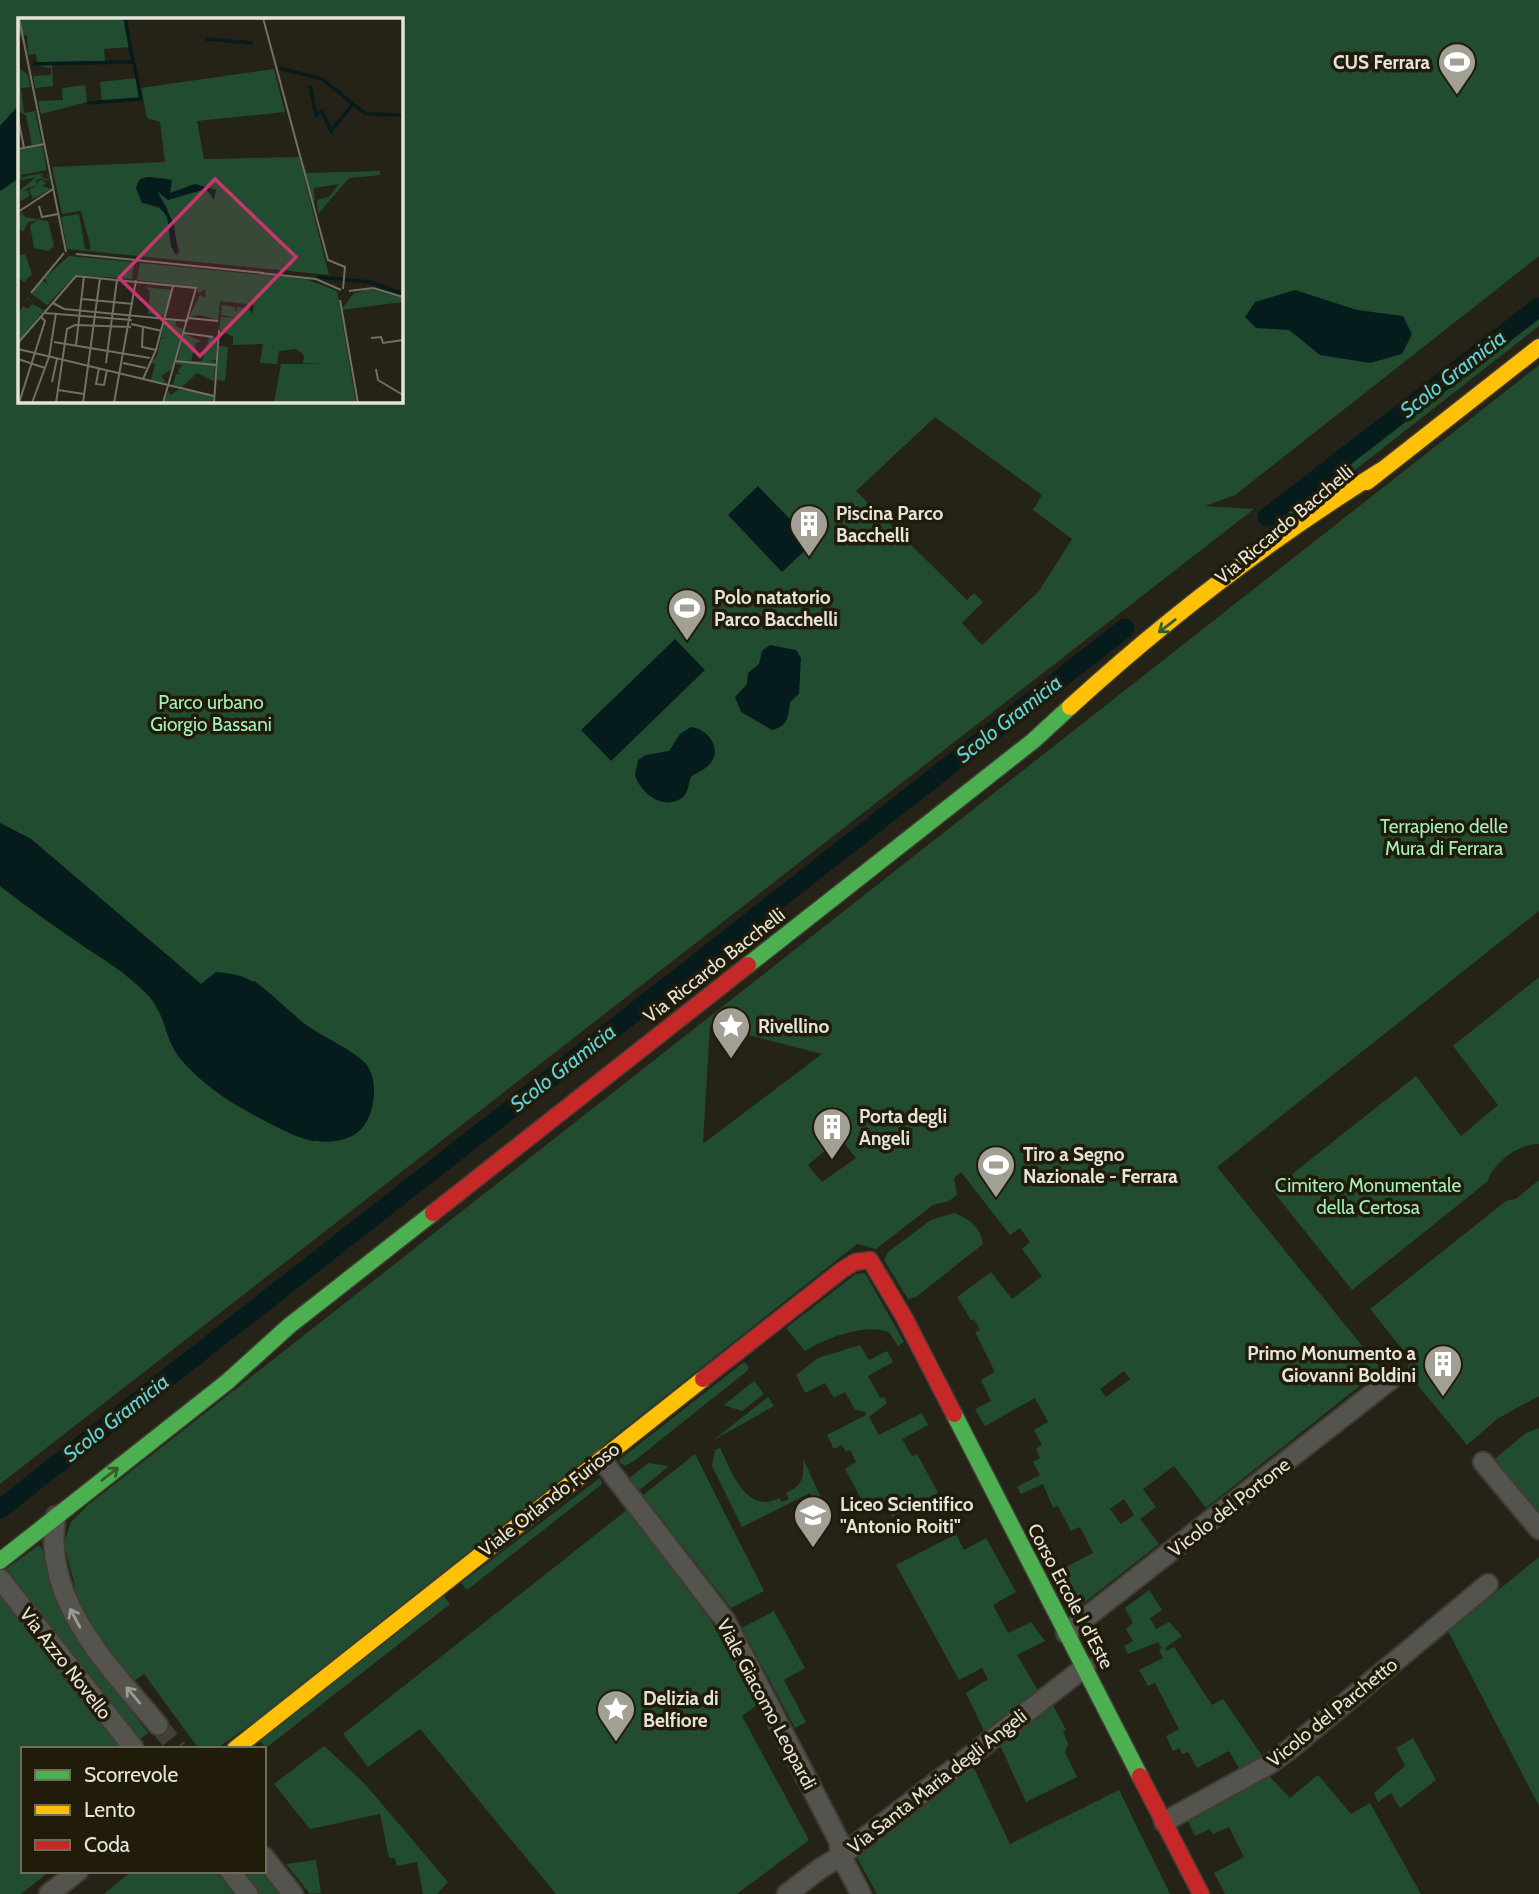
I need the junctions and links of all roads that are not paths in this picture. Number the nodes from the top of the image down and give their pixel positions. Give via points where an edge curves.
1 (1539, 346) edge
2 (1380, 471) junction
3 (1269, 566) dead end
4 (1146, 663) dead end
5 (1033, 741) junction
6 (870, 1261) joint
7 (289, 1326) junction
8 (216, 1369) dead end
9 (1391, 1380) dead end
10 (601, 1459) junction
11 (1483, 1462) dead end
12 (57, 1516) junction
13 (34, 1523) junction
14 (1539, 1529) edge
15 (0, 1561) edge
16 (57, 1564) junction
17 (0, 1579) edge
18 (1488, 1584) dead end
19 (1066, 1633) junction
20 (1085, 1667) junction
21 (158, 1725) tunnel mouth
22 (132, 1747) dead end
23 (238, 1747) edge
24 (1164, 1822) junction
25 (841, 1856) junction
26 (266, 1860) edge
27 (75, 1873) edge
28 (232, 1873) edge
29 (49, 1894) edge
30 (248, 1894) edge
31 (293, 1894) edge
32 (788, 1894) edge
33 (861, 1894) edge
34 (1201, 1894) edge

1 - 2 main road, Via Riccardo Bacchelli
2 - 3 main road, Via Riccardo Bacchelli
2 -> 5 main road, Via Riccardo Bacchelli via 1316,509 1210,602 1101,678
4 - 5 main road, Via Riccardo Bacchelli
5 - 7 main road, Via Riccardo Bacchelli
6 - 10 main road, Viale Orlando Furioso via 855,1262 842,1270
6 - 19 main road, Corso Ercole I d'Este via 904,1317
7 - 8 main road, Via Riccardo Bacchelli
12 -> 7 main road, Via Riccardo Bacchelli via 227,1382
9 - 19 street, Vicolo del Portone
10 - 23 main road, Viale Orlando Furioso
10 - 25 street, Viale Giacomo Leopardi via 725,1620 839,1841
11 - 14 street
12 - 13 main road, Via Riccardo Bacchelli
12 - 16 street, Via Azzo Novello
13 - 15 main road, Via Riccardo Bacchelli
13 - 16 street
21 -> 16 street, Via Azzo Novello via 86,1637 69,1606
17 - 22 street, Via Azzo Novello
18 - 24 street, Vicolo del Parchetto via 1279,1757
19 - 20 main road, Corso Ercole I d'Este
20 - 24 main road, Corso Ercole I d'Este
20 - 25 street, Via Santa Maria degli Angeli
24 - 34 main road, Corso Ercole I d'Este
25 - 32 street, Via Santa Maria degli Angeli
25 - 33 street, Viale Giacomo Leopardi
26 - 31 street
27 - 29 street
28 - 30 street

